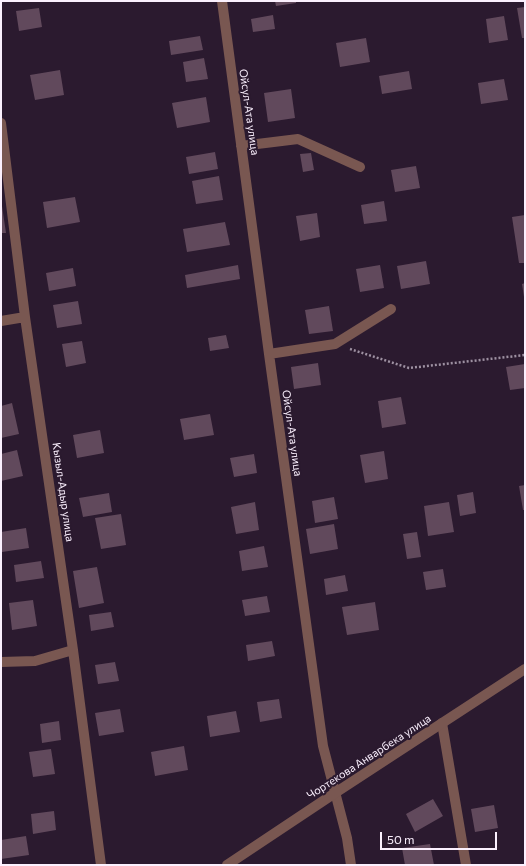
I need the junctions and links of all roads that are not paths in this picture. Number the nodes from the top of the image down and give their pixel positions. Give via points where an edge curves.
1 (222, 1) edge
2 (1, 123) edge
3 (241, 146) junction
4 (360, 167) dead end
5 (391, 309) dead end
6 (25, 317) junction
7 (1, 321) edge
8 (269, 354) junction
9 (73, 650) junction
10 (1, 662) edge
11 (525, 669) edge
12 (442, 723) junction
13 (335, 793) junction
14 (102, 865) edge
15 (226, 865) edge
16 (351, 865) edge
17 (466, 865) edge

1 - 3 street, Ойсул-Ата улица
2 - 6 street, Кызыл-Адыр улица
3 - 4 street via 298,139
3 - 8 street, Ойсул-Ата улица
5 - 8 street via 335,344
6 - 7 street
6 - 9 street, Кызыл-Адыр улица
8 - 13 street, Ойсул-Ата улица via 323,746
9 - 10 street via 35,661
9 - 14 street, Кызыл-Адыр улица
11 - 12 street, Чортекова Анварбека улица
12 - 13 street, Чортекова Анварбека улица
12 - 17 street
13 - 15 street, Чортекова Анварбека улица
13 - 16 street, Ойсул-Ата улица

